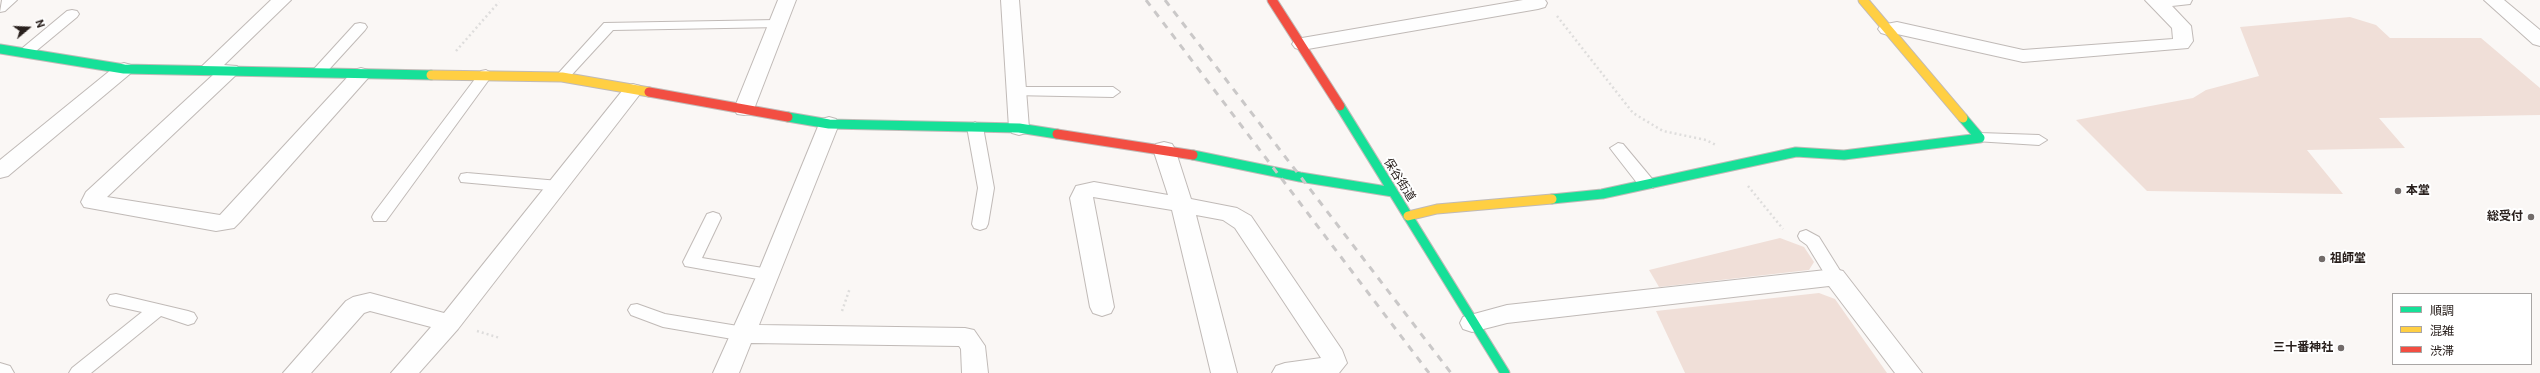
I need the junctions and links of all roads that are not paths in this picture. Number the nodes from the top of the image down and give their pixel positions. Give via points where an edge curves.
1 (10, 0) edge
2 (282, 0) edge
3 (787, 0) edge
4 (1010, 0) edge
5 (1272, 0) edge
6 (1863, 0) edge
7 (2183, 0) edge
8 (2493, 0) edge
9 (2155, 1) edge
10 (1545, 5) edge
11 (0, 8) edge
12 (72, 14) dead end
13 (776, 24) junction
14 (360, 27) dead end
15 (1888, 29) junction
16 (2540, 40) edge
17 (1302, 44) junction
18 (0, 49) edge
19 (25, 53) junction
20 (124, 69) junction
21 (209, 69) junction
22 (230, 70) junction
23 (318, 73) junction
24 (361, 74) junction
25 (486, 74) junction
26 (562, 76) junction
27 (633, 90) junction
28 (1016, 92) junction
29 (1112, 92) dead end
30 (744, 109) junction
31 (829, 124) junction
32 (975, 127) junction
33 (1019, 128) junction
34 (1980, 138) junction
35 (2039, 140) dead end
36 (1618, 148) dead end
37 (1164, 150) junction
38 (0, 171) edge
39 (467, 178) dead end
40 (1647, 184) junction
41 (560, 186) junction
42 (1392, 192) junction
43 (1182, 204) junction
44 (1408, 216) junction
45 (380, 217) dead end
46 (714, 218) dead end
47 (980, 224) dead end
48 (1806, 236) road end
49 (769, 275) junction
50 (1835, 277) junction
51 (116, 300) dead end
52 (1102, 307) dead end
53 (158, 309) junction
54 (637, 310) dead end
55 (188, 318) dead end
56 (449, 323) junction
57 (1472, 323) junction
58 (744, 334) junction
59 (78, 373) edge
60 (296, 373) edge
61 (404, 373) edge
62 (726, 373) edge
63 (975, 373) edge
64 (1224, 373) edge
65 (1286, 373) edge
66 (1505, 373) edge
67 (1909, 373) edge

1 - 11 lane
2 - 21 street
3 - 13 street
4 - 28 street
5 - 17 street, 保谷街道
6 - 15 street
7 - 9 street
8 - 16 street
9 - 15 street via 2181,26 2181,44 2023,56 1897,28
10 - 17 street
12 - 19 lane
13 - 26 lane via 609,26
13 - 30 street
14 - 23 lane
15 - 34 street
17 - 42 street, 保谷街道
18 - 19 street
19 - 20 street
20 - 21 street
20 - 38 street
21 - 22 street
22 - 23 street
22 - 24 street via 94,197 92,202 216,223 226,222
23 - 24 street
24 - 25 street
25 - 26 street
25 - 45 lane
26 - 27 street
27 - 30 street
27 - 41 street
28 - 29 lane
28 - 33 street
30 - 31 street
31 - 32 street
31 - 49 street
32 - 33 street
32 - 47 lane via 986,188
33 - 37 street
34 - 35 lane
34 - 40 street via 1844,155 1796,152
36 - 40 lane
37 - 42 street
37 - 43 street
39 - 41 lane
40 - 44 street via 1602,194 1437,209
41 - 56 street
42 - 44 street, 保谷街道
43 - 52 street via 1094,189 1084,191 1081,198
43 - 64 street
43 - 65 street via 1229,213 1243,222 1333,357 1334,363 1329,367
44 - 57 street, 保谷街道
46 - 49 lane via 691,262
48 - 50 lane via 1813,241
49 - 58 street
50 - 57 street via 1507,314
50 - 67 street
51 - 53 lane
53 - 55 lane
53 - 59 lane
54 - 58 lane via 663,320
56 - 60 street via 370,302 362,303 355,307
56 - 61 street
57 - 66 street, 保谷街道
58 - 62 street
58 - 63 street via 965,338 973,346

